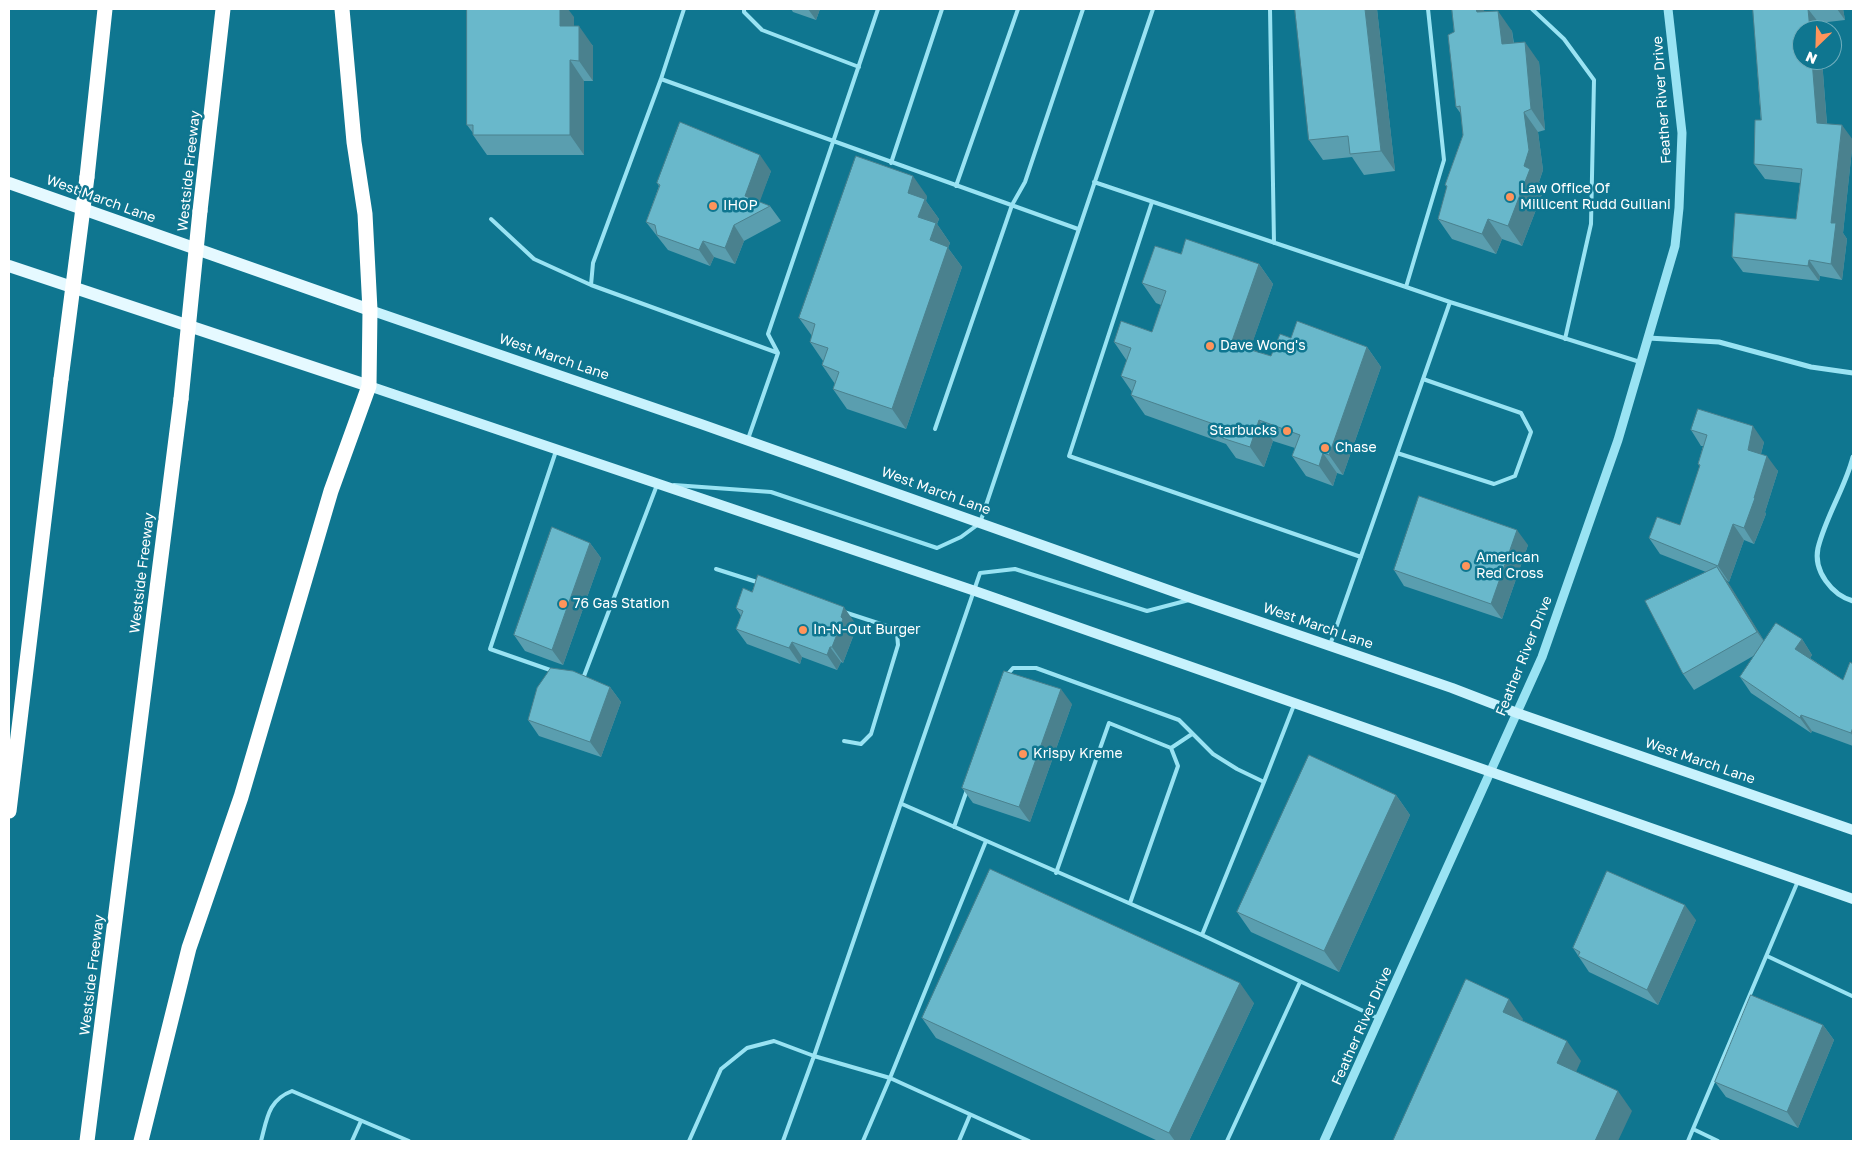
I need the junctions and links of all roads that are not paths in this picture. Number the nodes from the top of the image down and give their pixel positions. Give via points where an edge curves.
1 (105, 9) edge
2 (222, 9) edge
3 (342, 9) edge
4 (684, 9) edge
5 (744, 9) edge
6 (878, 9) edge
7 (942, 9) edge
8 (1018, 9) edge
9 (1083, 9) edge
10 (1153, 9) edge
11 (1270, 9) edge
12 (1428, 9) edge
13 (1532, 9) edge
14 (1668, 9) edge
15 (858, 67) junction
16 (661, 80) junction
17 (833, 142) junction
18 (891, 163) junction
19 (1094, 182) junction
20 (9, 183) edge
21 (956, 186) junction
22 (1152, 202) junction
23 (1012, 205) junction
24 (491, 219) dead end
25 (1078, 229) junction
26 (1274, 243) junction
27 (9, 266) edge
28 (591, 285) junction
29 (1406, 287) junction
30 (1450, 302) junction
31 (370, 310) junction
32 (1648, 338) junction
33 (1565, 339) junction
34 (778, 353) junction
35 (1641, 362) junction
36 (1853, 373) edge
37 (1423, 379) junction
38 (369, 386) junction
39 (935, 429) dead end
40 (748, 440) junction
41 (557, 449) junction
42 (1397, 453) junction
43 (1853, 457) edge
44 (658, 484) junction
45 (980, 522) junction
46 (1361, 557) junction
47 (716, 569) dead end
48 (764, 585) edge
49 (975, 591) junction
50 (1194, 599) junction
51 (1853, 601) edge
52 (839, 610) edge
53 (1330, 646) junction
54 (559, 672) edge
55 (576, 678) edge
56 (1004, 678) edge
57 (1295, 702) junction
58 (1517, 714) junction
59 (1192, 734) junction
60 (844, 741) dead end
61 (1171, 748) junction
62 (1491, 772) junction
63 (970, 780) edge
64 (1264, 782) junction
65 (902, 804) junction
66 (9, 811) edge
67 (954, 827) junction
68 (1853, 830) edge
69 (986, 841) junction
70 (1056, 872) junction
71 (1799, 880) junction
72 (1853, 899) edge
73 (1130, 903) junction
74 (1202, 935) junction
75 (1766, 956) junction
76 (1300, 982) junction
77 (1852, 996) edge
78 (1380, 1019) junction
79 (814, 1056) junction
80 (890, 1078) junction
81 (970, 1115) junction
82 (361, 1121) junction
83 (1693, 1129) junction
84 (87, 1141) edge
85 (141, 1141) edge
86 (261, 1141) edge
87 (352, 1141) edge
88 (409, 1141) edge
89 (689, 1141) edge
90 (783, 1141) edge
91 (863, 1141) edge
92 (959, 1141) edge
93 (1029, 1141) edge
94 (1227, 1141) edge
95 (1324, 1141) edge
96 (1688, 1141) edge
97 (1718, 1141) edge

1 - 66 highway, bridge
2 - 84 highway, Westside Freeway, bridge via 181,398
3 - 31 highway via 354,142 365,214
4 - 16 lane
5 - 15 lane via 762,30
6 - 15 lane
7 - 18 lane
8 - 21 lane
9 - 23 lane via 1024,182
10 - 19 lane
11 - 26 lane
12 - 29 lane via 1444,160
13 - 33 lane via 1564,40 1594,80 1591,224
14 - 32 street, Feather River Drive via 1682,133 1680,199 1675,246
15 - 17 lane
16 - 17 lane
16 - 28 lane via 593,263
17 - 18 lane
17 - 34 lane via 768,334
18 - 21 lane
19 - 22 lane
19 - 25 lane
20 - 31 main road, West March Lane
21 - 23 lane
22 - 26 lane
22 - 46 lane via 1069,456
23 - 25 lane
23 - 39 lane
24 - 28 lane via 534,259
25 - 45 lane
26 - 29 lane
27 - 38 main road
28 - 34 lane
29 - 30 lane
30 - 33 lane
30 - 37 lane
31 - 38 highway
31 - 40 main road, West March Lane
32 - 35 street, Feather River Drive
32 - 36 street via 1719,342 1811,368
33 - 35 lane
34 - 40 lane
35 - 58 street, Feather River Drive via 1618,440 1542,657
37 - 42 lane
37 - 42 lane via 1521,413 1531,432 1515,476 1494,484
38 - 41 main road
38 - 85 highway via 330,491 241,797 189,948
40 - 45 main road, West March Lane
41 - 44 main road
41 - 54 lane via 490,649
42 - 46 lane
43 - 51 street via 1818,549 1820,569 1826,582 1839,595
44 - 45 lane via 771,492 937,548 962,538
44 - 49 main road
44 - 55 lane via 584,676
45 - 50 main road, West March Lane
46 - 53 lane
47 - 48 lane
49 - 50 lane via 980,574 1014,570 1147,611
49 - 57 main road
49 - 65 lane
50 - 53 main road, West March Lane
52 - 60 lane via 886,626 897,633 898,645 871,734 861,744
53 - 58 main road, West March Lane
56 - 59 lane via 1013,668 1036,668 1179,720
57 - 62 main road
57 - 64 lane
58 - 62 street, Feather River Drive
58 - 68 main road, West March Lane
59 - 61 lane
59 - 64 lane via 1213,754
61 - 70 lane via 1109,723
61 - 73 lane via 1178,766
62 - 71 main road
62 - 78 street, Feather River Drive
63 - 67 lane
64 - 74 lane
65 - 67 lane
65 - 79 lane
67 - 69 lane
69 - 70 lane
69 - 80 lane
70 - 73 lane
71 - 72 main road
71 - 75 lane
73 - 74 lane
74 - 76 lane
75 - 77 lane
75 - 83 lane
76 - 78 lane
76 - 94 lane
78 - 95 street, Feather River Drive
79 - 80 lane
79 - 89 lane via 774,1041 747,1048 721,1069
79 - 90 lane
80 - 81 lane
80 - 91 lane
81 - 92 lane
81 - 93 lane
82 - 86 lane via 292,1091 278,1096 269,1112
82 - 87 lane
82 - 88 lane
83 - 96 lane
83 - 97 lane

